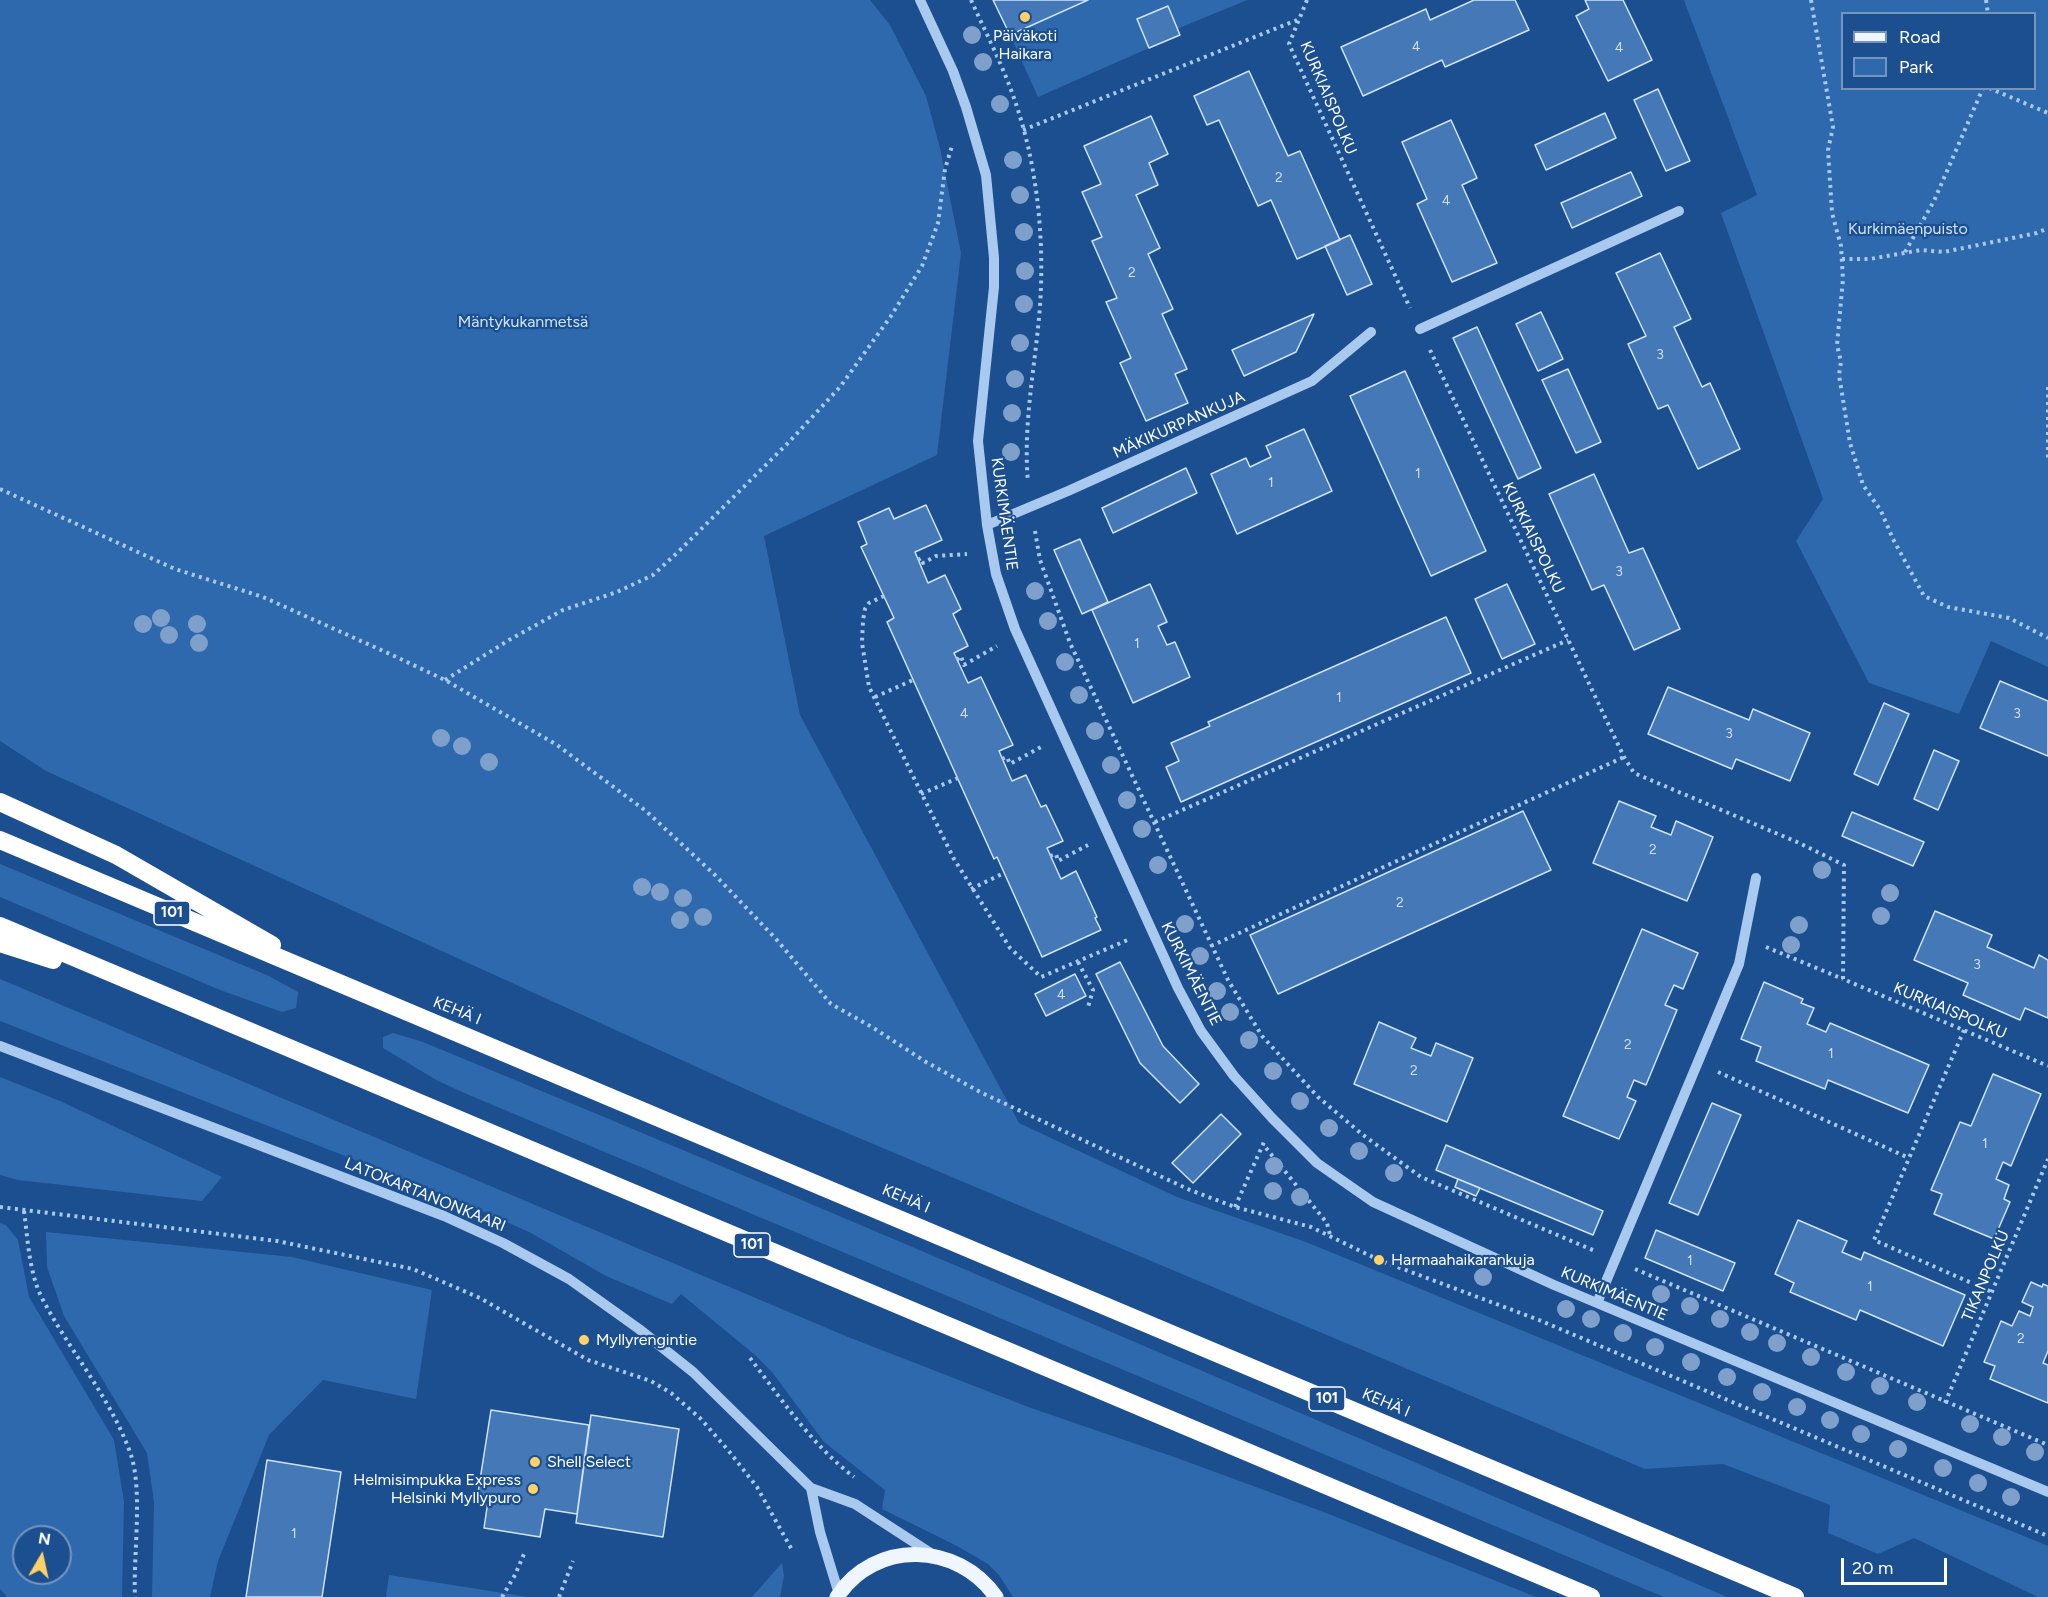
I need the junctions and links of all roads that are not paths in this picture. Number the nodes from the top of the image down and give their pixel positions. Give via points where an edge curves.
1 (920, 0) edge
2 (1679, 211) dead end
3 (1420, 329) road end
4 (1371, 332) dead end
5 (987, 525) junction
6 (0, 802) edge
7 (0, 840) edge
8 (1756, 878) dead end
9 (0, 926) edge
10 (0, 943) edge
11 (344, 986) junction
12 (166, 997) junction
13 (0, 1046) edge
14 (1597, 1303) junction
15 (811, 1488) junction
16 (2048, 1492) edge
17 (934, 1556) junction
18 (838, 1596) edge
19 (996, 1597) edge
20 (1591, 1597) edge
21 (1795, 1597) edge

1 - 5 street, KURKIMÄENTIE via 953,71 986,175 994,258 978,441
2 - 3 street
4 - 5 street, MÄKIKURPANKUJA via 1312,381
5 - 14 street, KURKIMÄENTIE via 996,574 1015,629 1178,988 1201,1031 1234,1076 1317,1163 1373,1202
6 - 11 highway via 116,855
7 - 11 highway, KEHÄ I / 101
8 - 14 street via 1739,964
9 - 12 highway, 101
10 - 12 highway
11 - 21 highway, KEHÄ I / 101
12 - 20 highway, 101
13 - 15 street, LATOKARTANONKAARI via 444,1216 560,1274 693,1372
14 - 16 street, KURKIMÄENTIE
15 - 17 street, LATOKARTANONKAARI via 855,1504
15 - 18 street
17 - 18 main road via 916,1554 881,1561 858,1575
17 - 19 main road via 980,1577

